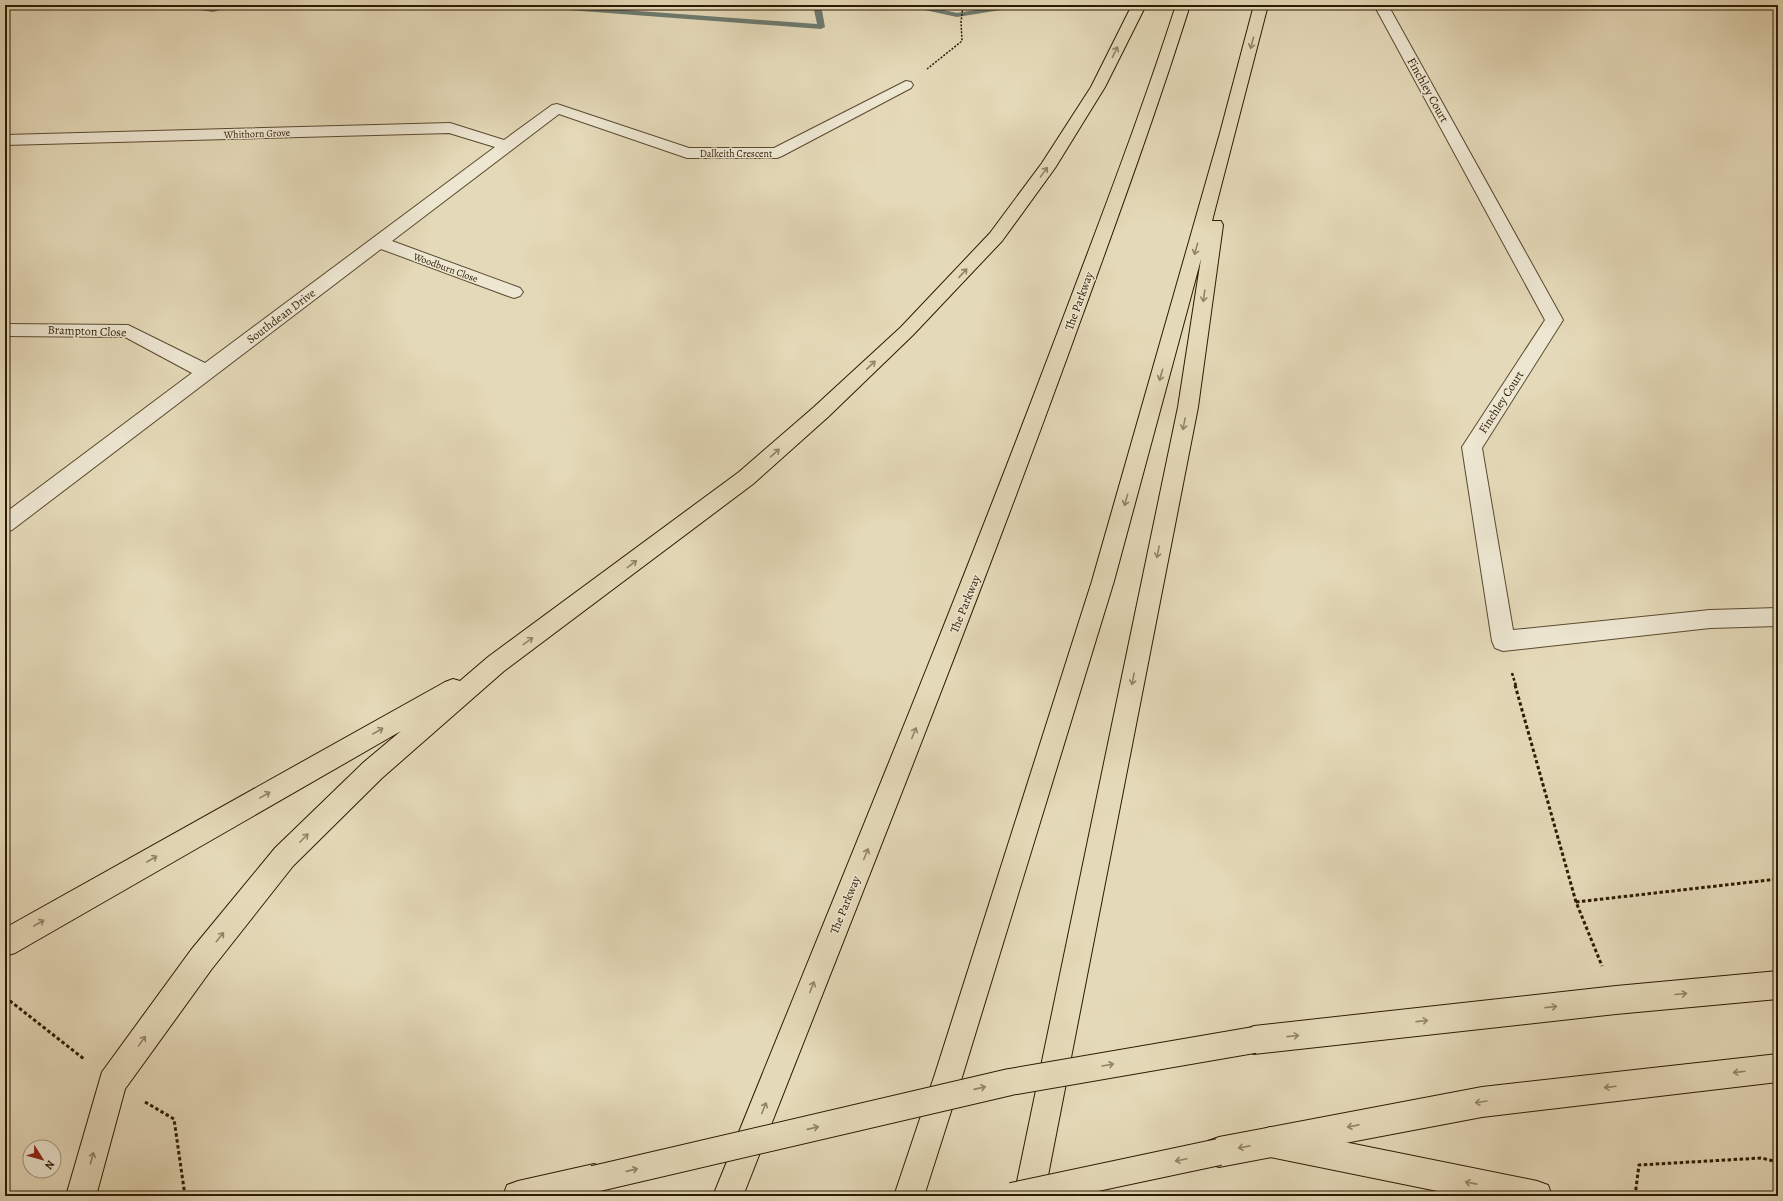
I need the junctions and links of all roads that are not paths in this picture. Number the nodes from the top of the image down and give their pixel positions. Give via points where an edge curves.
1 (1138, 5) edge
2 (1183, 5) edge
3 (1261, 5) edge
4 (1381, 5) edge
5 (906, 85) road end
6 (557, 108) joint
7 (1228, 133) junction
8 (5, 140) edge
9 (506, 146) junction
10 (379, 242) junction
11 (514, 292) dead end
12 (5, 330) edge
13 (206, 372) junction
14 (5, 524) edge
15 (1778, 617) edge
16 (496, 664) junction
17 (5, 943) edge
18 (1778, 985) edge
19 (1778, 1068) edge
20 (1270, 1142) junction
21 (81, 1196) edge
22 (518, 1196) edge
23 (728, 1196) edge
24 (909, 1196) edge
25 (1012, 1196) edge
26 (1029, 1196) edge
27 (1537, 1196) edge

16 -> 1 main road via 746,478 907,331 996,237 1049,165 1098,87
23 -> 2 main road, The Parkway via 992,534 1131,158
3 -> 7 main road
4 - 15 street, Finchley Court via 1554,320 1472,447 1503,641 1710,619
5 - 6 street, Dalkeith Crescent via 777,153 687,153
6 - 9 street, Southdean Drive
7 -> 24 main road via 1103,581
7 -> 26 main road via 1188,406
8 - 9 street, Whithorn Grove via 450,128
9 - 10 street, Southdean Drive
10 - 11 street, Woodburn Close
10 - 13 street, Southdean Drive
12 - 13 street, Brampton Close via 128,331
13 - 14 street, Southdean Drive
17 -> 16 main road
21 -> 16 main road via 112,1082 201,960 284,858 373,770
22 -> 18 main road, bridge via 1010,1082 1254,1040
19 -> 20 main road via 1482,1102
20 -> 25 main road, bridge
27 -> 20 main road

